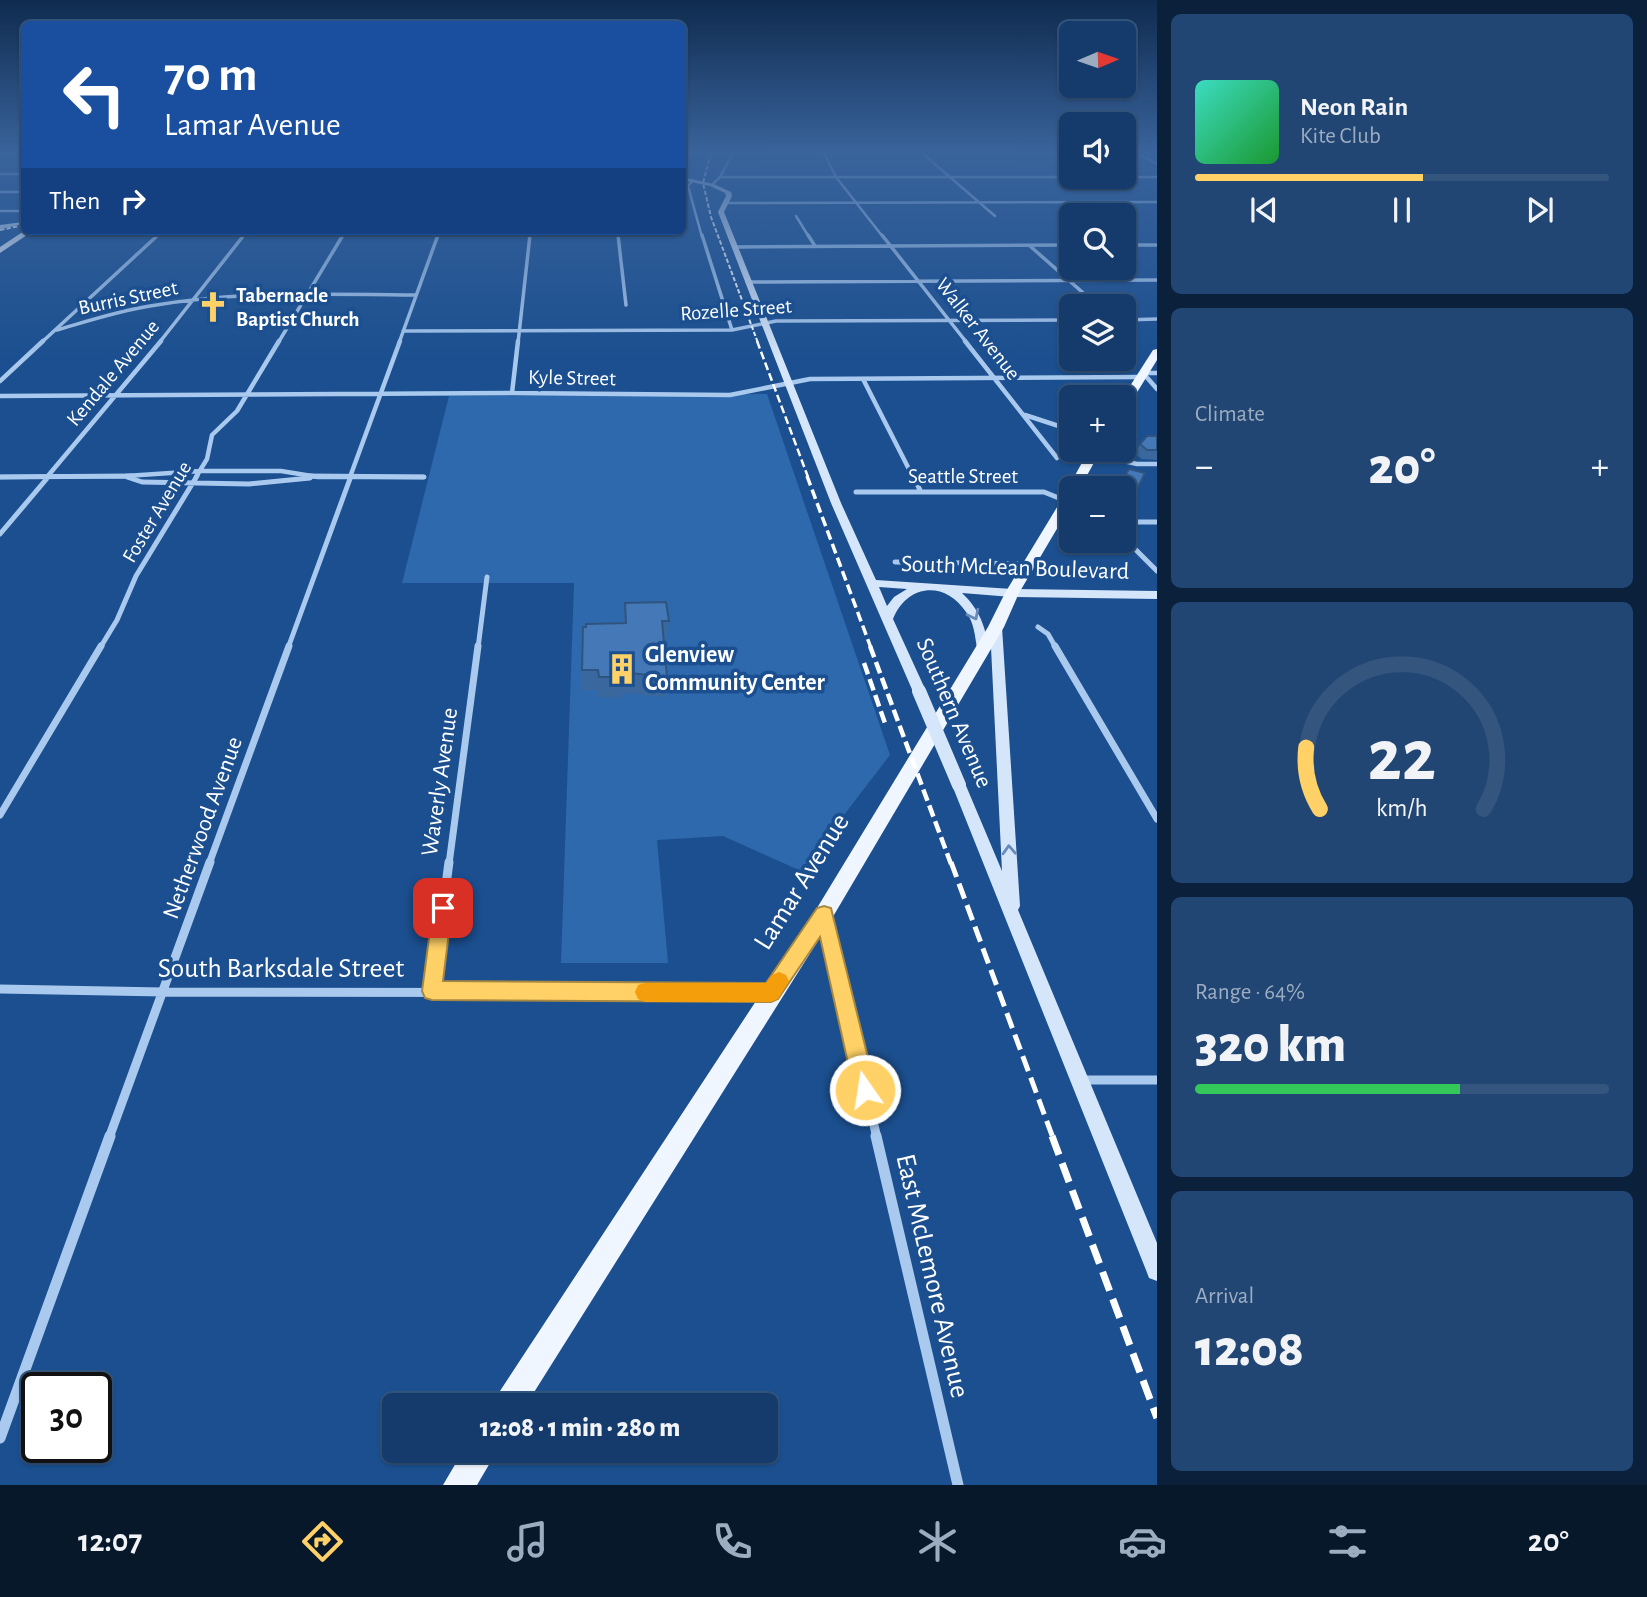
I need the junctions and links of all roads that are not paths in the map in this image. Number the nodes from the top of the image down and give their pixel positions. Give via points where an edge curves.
1 (21, 222) edge
2 (698, 222) edge
3 (725, 222) edge
4 (800, 222) edge
5 (873, 222) edge
6 (21, 223) edge
7 (0, 227) edge
8 (23, 235) edge
9 (159, 235) edge
10 (244, 235) edge
11 (344, 235) edge
12 (438, 235) edge
13 (530, 235) edge
14 (617, 235) edge
15 (0, 237) edge
16 (1029, 245) junction
17 (1059, 245) edge
18 (1136, 245) edge
19 (1157, 245) edge
20 (815, 246) junction
21 (892, 246) junction
22 (734, 247) junction
23 (0, 251) edge
24 (1157, 280) edge
25 (919, 281) junction
26 (1069, 281) junction
27 (747, 282) junction
28 (307, 294) junction
29 (1084, 294) edge
30 (416, 295) junction
31 (195, 300) junction
32 (626, 305) dead end
33 (1157, 319) edge
34 (951, 320) junction
35 (1059, 320) edge
36 (1136, 320) edge
37 (764, 324) junction
38 (57, 330) junction
39 (732, 330) junction
40 (403, 331) junction
41 (519, 331) junction
42 (1157, 352) edge
43 (1157, 373) edge
44 (1142, 375) junction
45 (996, 377) junction
46 (863, 379) junction
47 (0, 381) edge
48 (788, 382) junction
49 (1136, 385) edge
50 (1157, 389) edge
51 (512, 393) junction
52 (246, 395) junction
53 (380, 395) junction
54 (0, 396) edge
55 (114, 396) junction
56 (1025, 415) junction
57 (1059, 426) edge
58 (1057, 458) dead end
59 (1130, 462) edge
60 (1157, 464) edge
61 (200, 471) junction
62 (126, 476) junction
63 (0, 477) edge
64 (47, 477) junction
65 (318, 477) junction
66 (352, 477) junction
67 (424, 477) dead end
68 (193, 482) junction
69 (856, 492) dead end
70 (921, 492) junction
71 (1059, 494) edge
72 (1059, 516) edge
73 (1136, 522) edge
74 (1157, 522) edge
75 (0, 534) edge
76 (1136, 550) edge
77 (895, 562) dead end
78 (1030, 564) junction
79 (1157, 571) edge
80 (487, 577) dead end
81 (872, 583) junction
82 (926, 587) junction
83 (951, 589) junction
84 (1012, 593) junction
85 (1157, 595) edge
86 (887, 619) junction
87 (1038, 627) dead end
88 (996, 628) junction
89 (983, 649) junction
90 (0, 815) edge
91 (1157, 819) edge
92 (824, 914) junction
93 (1013, 918) junction
94 (0, 989) edge
95 (432, 991) junction
96 (163, 992) junction
97 (771, 993) junction
98 (1079, 1080) junction
99 (1157, 1080) edge
100 (1157, 1270) edge
101 (517, 1393) edge
102 (0, 1438) edge
103 (473, 1463) edge
104 (459, 1485) edge
105 (958, 1485) edge

1 - 7 main road
2 - 39 street
3 - 22 main road, Southern Avenue
4 - 20 street
5 - 21 street, Walker Avenue
6 - 15 main road
8 - 23 main road
9 - 38 street
10 - 31 street, Kendale Avenue
11 - 28 street, Foster Avenue
12 - 30 street, Netherwood Avenue
13 - 41 street
14 - 32 street
16 - 17 street
16 - 21 street
16 - 26 street
18 - 19 street
20 - 21 street
20 - 22 street
21 - 25 street, Walker Avenue
22 - 27 main road, Southern Avenue
24 - 26 street
25 - 26 street
25 - 27 street
25 - 34 street, Walker Avenue
26 - 29 street
27 - 37 main road, Southern Avenue
28 - 30 street, Burris Street
28 - 31 street, Burris Street
28 - 52 street, Foster Avenue
30 - 40 street, Netherwood Avenue
31 - 38 street, Burris Street via 119,312
31 - 55 street, Kendale Avenue
33 - 36 street
34 - 35 street, Rozelle Street
34 - 37 street, Rozelle Street
34 - 45 street, Walker Avenue
37 - 39 street, Rozelle Street
37 - 48 main road, Southern Avenue
38 - 47 street
39 - 41 street, Rozelle Street
40 - 41 street, Rozelle Street
40 - 53 street, Netherwood Avenue
41 - 51 street
42 - 44 main road
43 - 44 street, Kyle Street
44 - 45 street, Kyle Street
44 - 49 main road
44 - 50 street
45 - 46 street, Kyle Street
45 - 56 street, Walker Avenue
46 - 48 street, Kyle Street
46 - 70 street
48 - 51 street, Kyle Street via 730,395
48 - 81 main road, Southern Avenue
51 - 53 street, Kyle Street
52 - 53 street, Kyle Street
52 - 55 street, Kyle Street
52 - 61 street, Foster Avenue via 237,411 212,435
53 - 66 street, Netherwood Avenue
54 - 55 street, Kyle Street
55 - 64 street, Kendale Avenue
56 - 57 street
56 - 58 street, Walker Avenue
59 - 60 street
61 - 62 street
61 - 65 street via 281,471
61 - 68 street, Foster Avenue
62 - 64 street
62 - 68 street via 142,482
63 - 64 street
64 - 75 street, Kendale Avenue
65 - 66 street
65 - 68 street via 270,483
66 - 67 street
66 - 96 street, Netherwood Avenue
68 - 90 street, Foster Avenue
69 - 70 street, Seattle Street
70 - 71 street, Seattle Street
72 - 78 main road, Lamar Avenue
73 - 74 street
76 - 79 street
77 - 78 street, South McLean Boulevard
78 - 84 main road, Lamar Avenue
80 - 95 street, Waverly Avenue
81 - 82 main road, South McLean Boulevard
81 - 86 main road, Southern Avenue
82 - 83 main road, South McLean Boulevard
82 - 86 main road via 894,601
83 - 84 main road, South McLean Boulevard
83 -> 89 main road via 979,618
84 - 85 main road, South McLean Boulevard
84 - 88 main road, Lamar Avenue
86 - 93 main road, Southern Avenue, bridge
87 - 91 street via 1048,634
88 - 89 main road, Lamar Avenue
93 -> 88 main road
89 - 92 main road, Lamar Avenue
92 - 97 main road, Lamar Avenue
92 - 105 street, East McLemore Avenue
93 - 98 main road, Southern Avenue
94 - 96 street, South Barksdale Street
95 - 96 street, South Barksdale Street
95 - 97 street, South Barksdale Street
96 - 102 street, Netherwood Avenue
97 - 101 main road, Lamar Avenue
98 - 99 street
98 - 100 main road, Southern Avenue
103 - 104 main road

